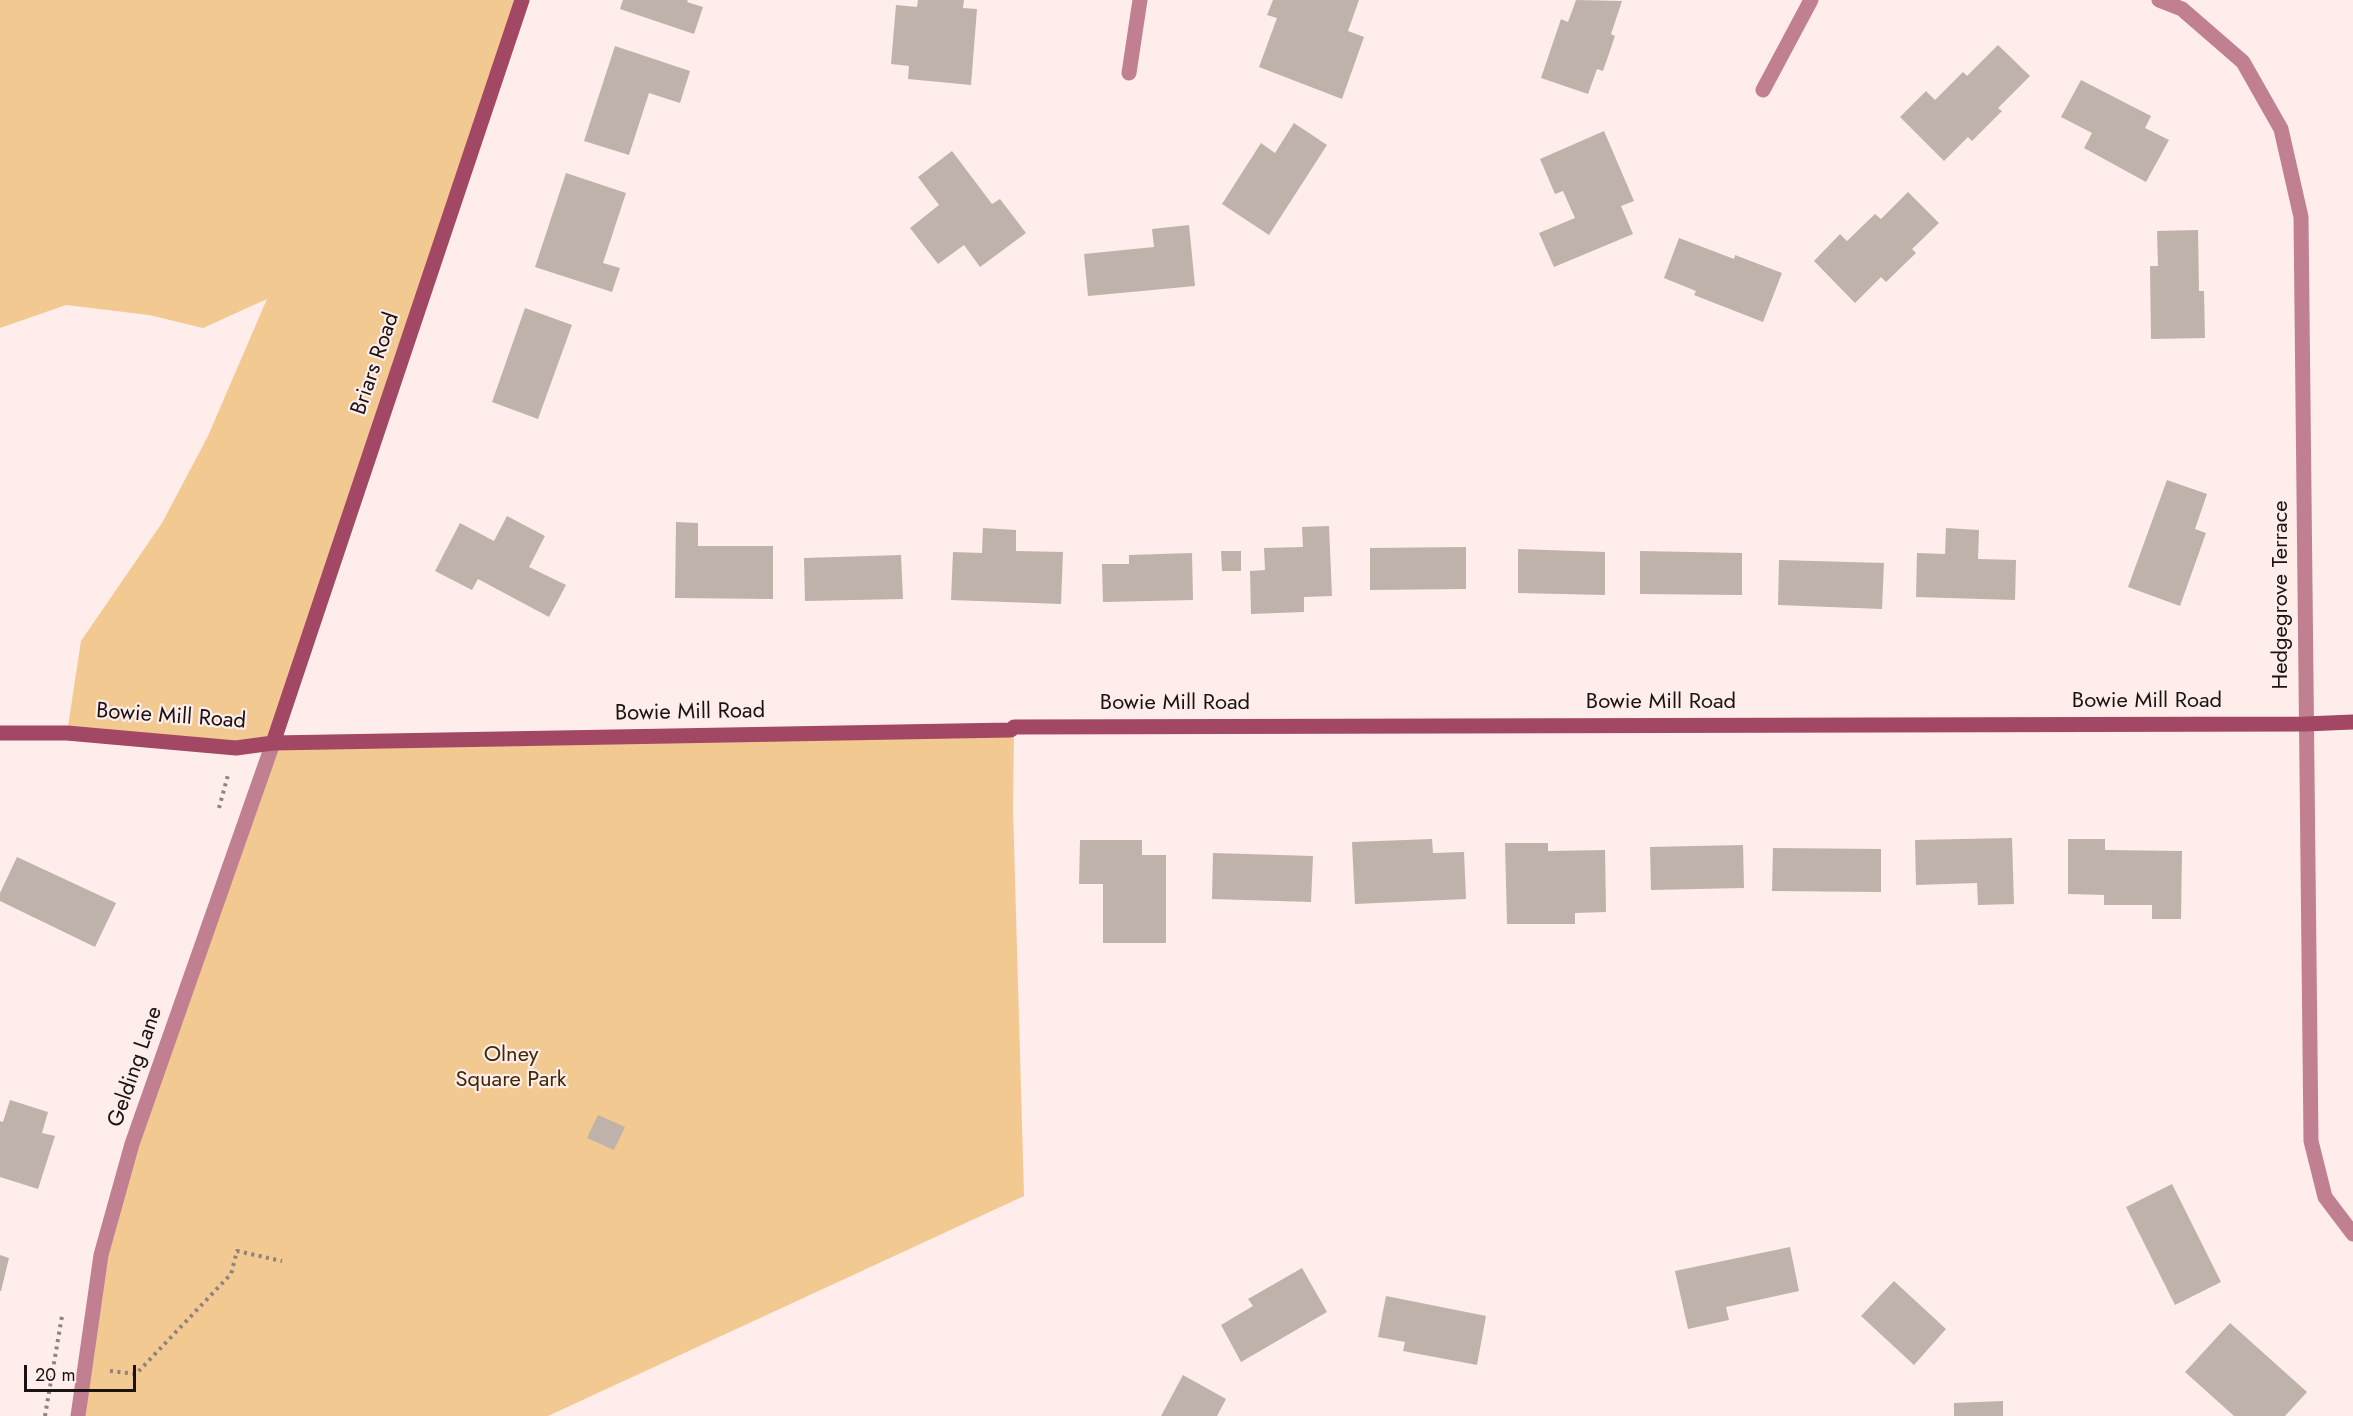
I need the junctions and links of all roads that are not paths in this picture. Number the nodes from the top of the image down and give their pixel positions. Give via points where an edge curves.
1 (522, 0) edge
2 (1140, 0) edge
3 (1811, 0) edge
4 (2159, 0) edge
5 (1129, 74) dead end
6 (1763, 90) dead end
7 (2353, 722) edge
8 (2305, 724) junction
9 (0, 733) edge
10 (273, 742) junction
11 (2353, 1234) edge
12 (78, 1416) edge

1 - 10 street, Briars Road
2 - 5 street
3 - 6 street
4 - 8 street, Hedgegrove Terrace via 2182,9 2243,62 2281,129 2301,217
7 - 8 street, Bowie Mill Road
8 - 10 street, Bowie Mill Road via 1014,727
8 - 11 street, Hedgegrove Terrace via 2311,1141 2325,1197
9 - 10 street, Bowie Mill Road via 67,733 236,748
10 - 12 street, Gelding Lane via 132,1144 101,1255

